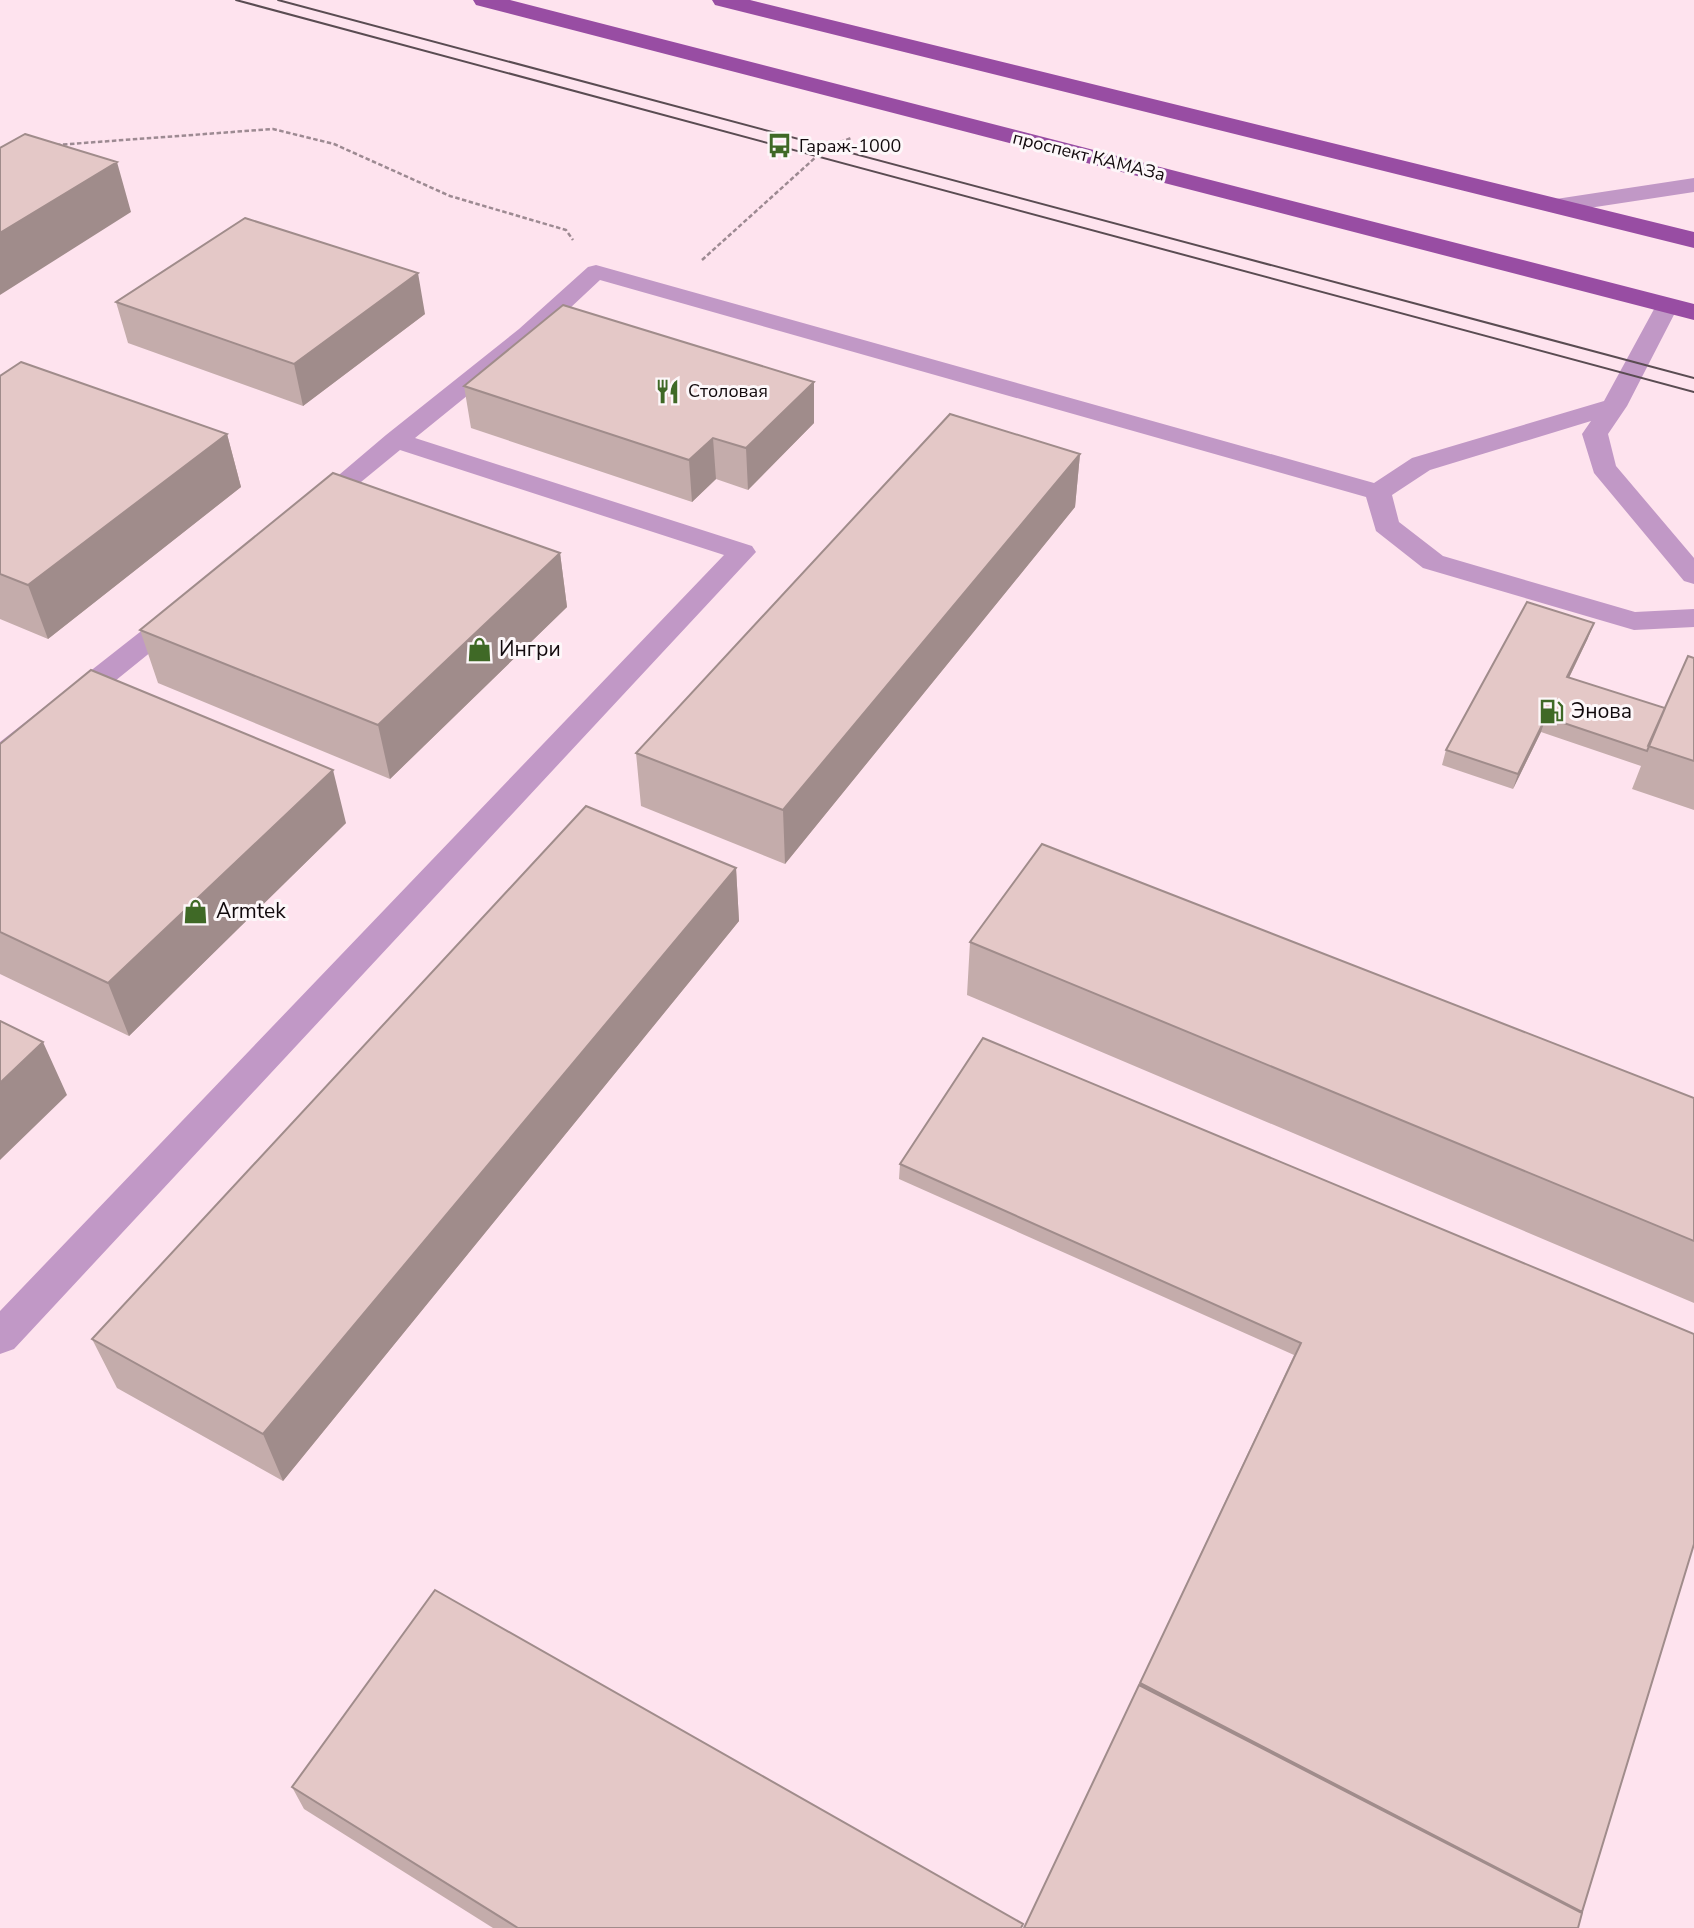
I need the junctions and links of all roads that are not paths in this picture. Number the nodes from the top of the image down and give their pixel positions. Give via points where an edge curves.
1 (484, 0) edge
2 (723, 0) edge
3 (1694, 184) edge
4 (1556, 206) junction
5 (1694, 240) edge
6 (1667, 305) junction
7 (1694, 312) edge
8 (1614, 406) junction
9 (396, 440) junction
10 (1378, 492) junction
11 (292, 525) edge
12 (1694, 575) edge
13 (195, 603) edge
14 (1694, 618) edge
15 (0, 758) edge
16 (0, 1336) edge

1 - 6 main road, проспект КАМАЗа
2 - 4 main road
3 - 4 lane
4 - 5 main road
6 - 7 main road, проспект КАМАЗа
6 - 8 lane
8 - 10 lane via 1421,464
8 - 12 lane via 1595,434 1603,467
9 - 10 lane via 528,334 596,272
9 - 11 lane
9 - 16 lane via 742,552
10 - 14 lane via 1386,525 1433,562 1634,621
13 - 15 lane

